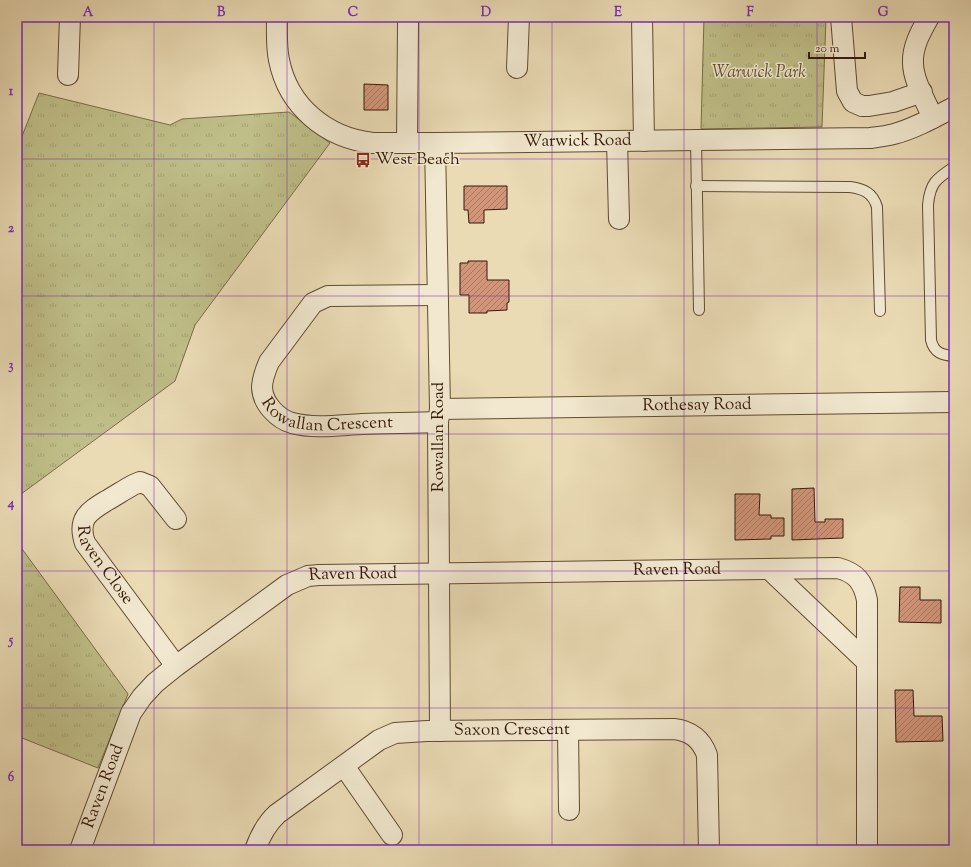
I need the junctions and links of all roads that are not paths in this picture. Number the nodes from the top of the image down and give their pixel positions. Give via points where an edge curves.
1 (70, 17) edge
2 (277, 17) edge
3 (519, 17) edge
4 (642, 17) edge
5 (841, 17) edge
6 (929, 17) edge
7 (408, 23) dead end
8 (517, 68) dead end
9 (68, 75) dead end
10 (922, 92) junction
11 (954, 108) edge
12 (933, 118) junction
13 (696, 140) junction
14 (617, 141) junction
15 (644, 141) junction
16 (407, 143) junction
17 (435, 143) junction
18 (954, 167) edge
19 (696, 186) junction
20 (619, 219) dead end
21 (437, 295) junction
22 (699, 310) dead end
23 (880, 311) dead end
24 (954, 356) edge
25 (954, 402) edge
26 (439, 415) junction
27 (176, 519) dead end
28 (769, 569) junction
29 (440, 573) junction
30 (866, 662) junction
31 (176, 666) junction
32 (568, 730) junction
33 (440, 731) junction
34 (344, 766) junction
35 (568, 810) dead end
36 (392, 835) dead end
37 (80, 850) edge
38 (255, 850) edge
39 (709, 850) edge
40 (867, 850) edge

1 - 9 street
2 - 16 street, Warwick Road via 278,59 283,75 298,104 311,117 349,139 373,143
3 - 8 street
4 - 15 street
5 - 10 street via 847,91 853,102 869,106 893,102
6 - 10 street via 918,40 913,64 917,83
7 - 16 street
10 - 12 street
11 - 12 street, Warwick Road
12 - 13 street, Warwick Road via 899,133 870,138
13 - 15 street, Warwick Road
13 - 19 lane
14 - 15 street, Warwick Road
14 - 17 street, Warwick Road
14 - 20 street
16 - 17 street, Warwick Road
17 - 21 street, Rowallan Road
18 - 24 lane via 934,182 928,205 931,340 938,353
19 - 22 lane
19 - 23 lane via 850,187 869,192 877,207
21 - 26 street, Rowallan Road
21 - 26 street, Rowallan Crescent via 328,296 318,300 307,310 269,362 262,388 266,403 282,418 292,423 315,426
25 - 26 street, Rothesay Road
26 - 29 street, Rowallan Road
27 - 31 street, Raven Close via 150,486 140,482 92,510 86,516 82,529 85,543
28 - 29 street, Raven Road
28 - 30 street
28 - 30 street, Raven Road via 838,568 851,572 858,578 867,600
29 - 31 street, Raven Road via 319,575 298,580 278,591
29 - 33 street, Rowallan Road
30 - 40 street, Raven Road
31 - 37 street, Raven Road via 142,697 131,713
32 - 33 street, Saxon Crescent
32 - 35 street
32 - 39 street, Saxon Crescent via 674,729 683,730 698,739 707,755
33 - 34 street, Saxon Crescent via 401,732 386,736
34 - 36 street
34 - 38 street, Saxon Crescent via 272,818 261,834

